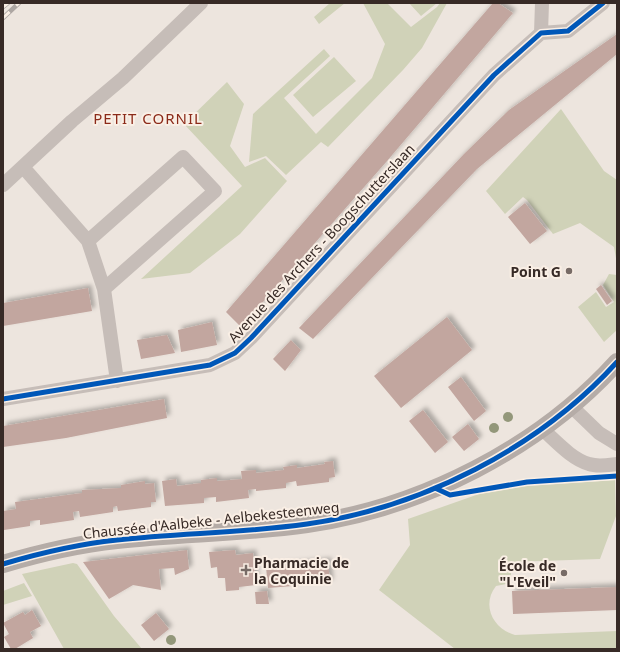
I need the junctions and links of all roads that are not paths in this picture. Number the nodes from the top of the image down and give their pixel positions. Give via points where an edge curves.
1 (201, 3) edge
2 (542, 3) edge
3 (603, 3) edge
4 (541, 33) junction
5 (23, 167) junction
6 (3, 185) edge
7 (88, 241) junction
8 (104, 289) junction
9 (617, 362) edge
10 (117, 381) junction
11 (3, 399) edge
12 (571, 406) junction
13 (541, 428) junction
14 (617, 444) edge
15 (617, 464) edge
16 (3, 564) edge

1 - 5 street via 123,78
2 - 4 street
3 - 4 street via 568,31
4 - 10 street, Avenue des Archers - Boogschutterslaan via 481,88 252,338 235,353 210,365
5 - 6 street
5 - 7 street
7 - 8 street
7 - 8 street via 183,157 215,191
8 - 10 street
9 - 12 main road, Chaussée d'Aalbeke - Aelbekesteenweg
10 - 11 street, Avenue des Archers - Boogschutterslaan
12 - 13 main road, Chaussée d'Aalbeke - Aelbekesteenweg
12 - 14 street via 599,434
13 - 15 street via 575,457 588,464
13 - 16 main road, Chaussée d'Aalbeke - Aelbekesteenweg via 496,459 435,488 384,508 305,524 116,540 46,552

